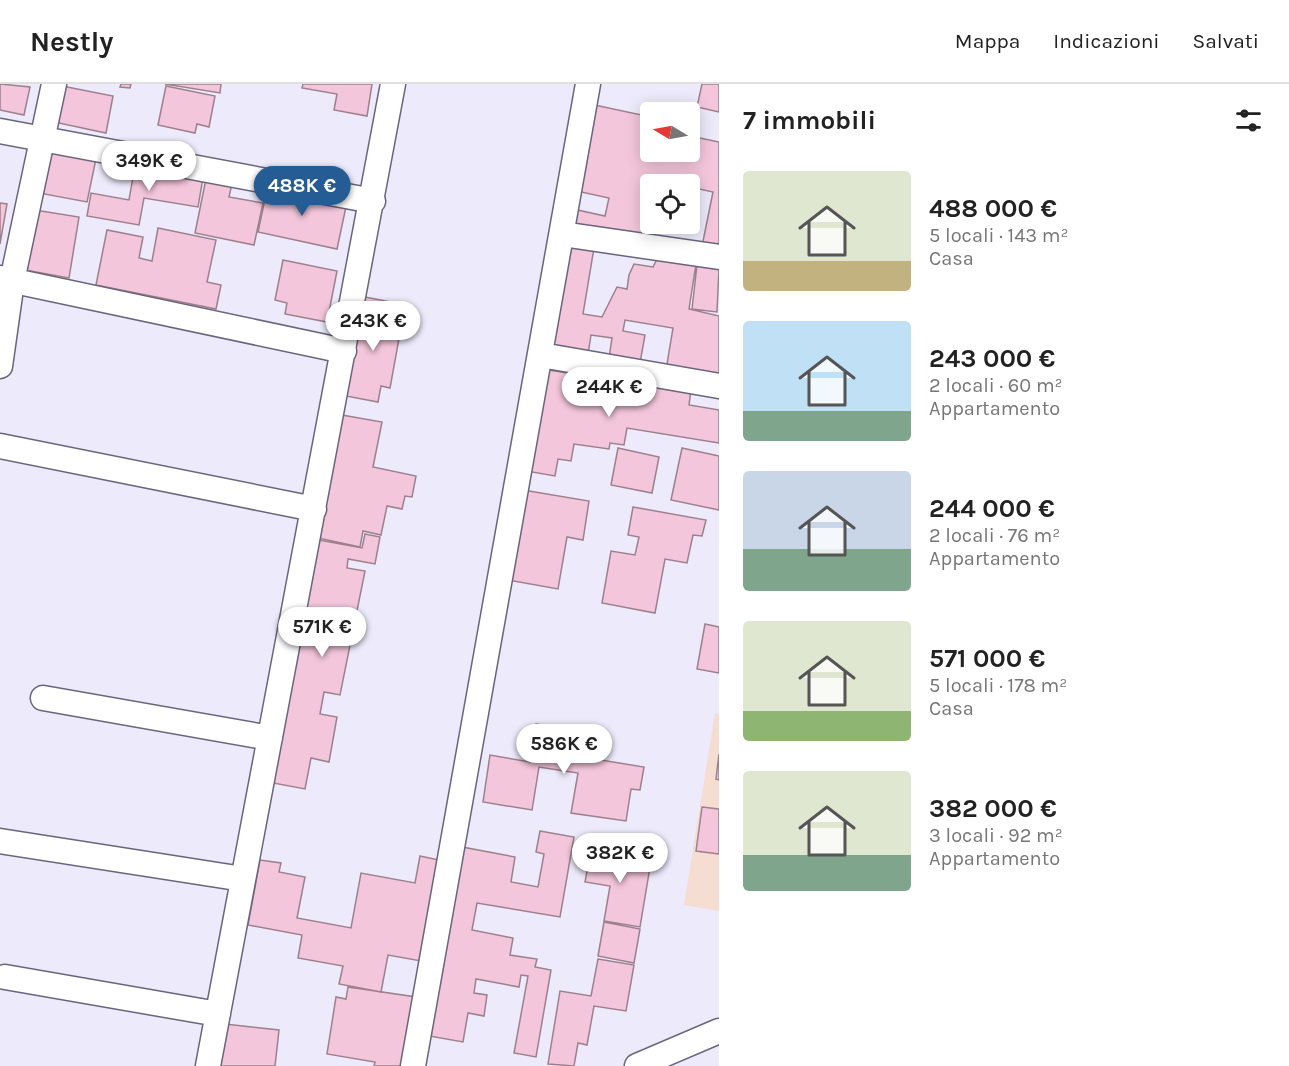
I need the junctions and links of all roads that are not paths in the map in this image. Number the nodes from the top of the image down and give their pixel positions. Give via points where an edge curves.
1 (54, 84) edge
2 (393, 84) edge
3 (588, 84) edge
4 (0, 130) edge
5 (42, 138) junction
6 (373, 201) junction
7 (562, 234) junction
8 (719, 257) edge
9 (6, 279) edge
10 (344, 351) junction
11 (541, 355) junction
12 (0, 366) edge
13 (719, 386) edge
14 (0, 446) edge
15 (314, 509) junction
16 (43, 698) dead end
17 (270, 738) junction
18 (0, 841) edge
19 (243, 879) junction
20 (5, 977) dead end
21 (218, 1014) junction
22 (719, 1031) edge
23 (208, 1066) edge
24 (413, 1066) edge
25 (637, 1066) edge

1 - 5 street
2 - 6 street
3 - 7 street
4 - 5 street
5 - 6 street
5 - 9 street
6 - 10 street
7 - 8 street
7 - 11 street
9 - 10 street
9 - 12 street
10 - 15 street
11 - 13 street
11 - 24 street
14 - 15 street
15 - 17 street
16 - 17 street
17 - 19 street
18 - 19 street
19 - 21 street
20 - 21 street
21 - 23 street
22 - 25 street

